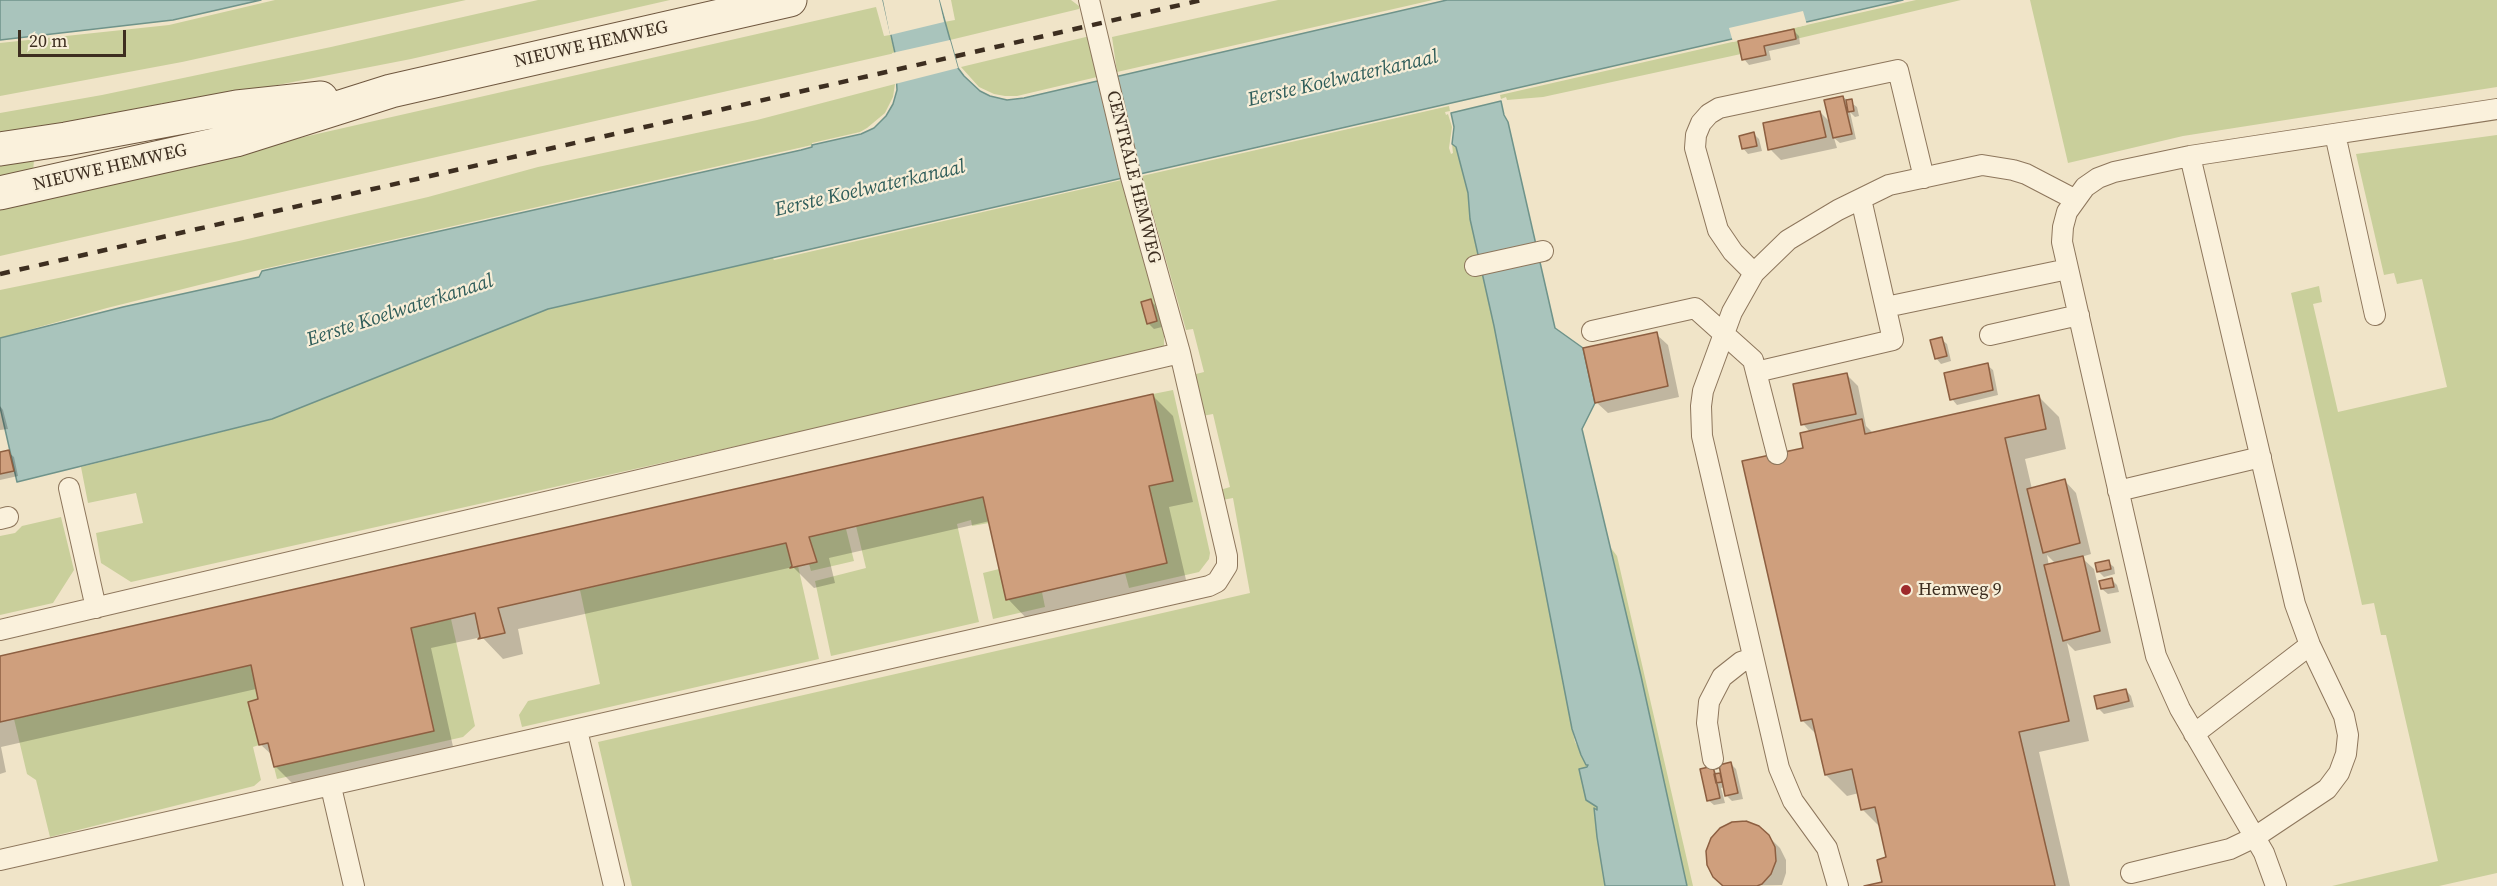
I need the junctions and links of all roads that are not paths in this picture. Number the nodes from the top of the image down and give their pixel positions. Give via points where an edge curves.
1 (790, 0) edge
2 (1089, 0) edge
3 (391, 91) junction
4 (2497, 110) edge
5 (2335, 134) junction
6 (0, 149) edge
7 (2190, 156) junction
8 (1924, 177) junction
9 (0, 193) edge
10 (1861, 199) junction
11 (2074, 199) junction
12 (1543, 251) dead end
13 (1475, 266) dead end
14 (2068, 269) junction
15 (1754, 273) junction
16 (1886, 307) junction
17 (2079, 315) junction
18 (2375, 315) dead end
19 (1592, 331) dead end
20 (1724, 334) junction
21 (1990, 335) dead end
22 (1180, 353) junction
23 (1756, 372) junction
24 (1777, 454) dead end
25 (2260, 457) junction
26 (69, 488) dead end
27 (2118, 490) junction
28 (96, 608) junction
29 (0, 630) edge
30 (2310, 645) junction
31 (1754, 658) junction
32 (578, 730) junction
33 (2194, 734) junction
34 (1713, 759) dead end
35 (331, 787) junction
36 (2255, 837) junction
37 (0, 860) edge
38 (2132, 873) dead end
39 (354, 886) edge
40 (614, 886) edge
41 (1838, 886) edge
42 (2276, 886) edge

1 - 3 main road, NIEUWE HEMWEG
2 - 22 lane, CENTRALE HEMWEG via 1131,177
3 - 6 main road, NIEUWE HEMWEG via 237,107
3 - 9 main road, NIEUWE HEMWEG via 236,140
4 - 5 lane
5 - 7 lane
5 - 18 lane
7 - 11 lane via 2114,172 2098,178
7 - 25 lane
8 - 10 lane via 1889,185
8 - 11 lane via 1983,165 1998,166 2026,174
8 - 15 lane via 1898,70 1719,108 1701,123 1695,148 1718,230
10 - 15 lane via 1788,240
10 - 16 lane
11 - 14 lane via 2063,227
12 - 13 lane
14 - 16 lane
14 - 17 lane
15 - 20 lane
16 - 23 lane via 1893,340
17 - 21 lane
17 - 27 lane
19 - 20 lane via 1695,308
20 - 23 lane via 1753,360
20 - 31 lane via 1703,391 1702,436
22 - 28 lane
22 - 32 lane, CENTRALE HEMWEG via 1227,556 1227,566 1217,582
23 - 24 lane
25 - 27 lane
25 - 30 lane via 2295,604
26 - 28 lane
27 - 33 lane via 2156,656
28 - 29 lane
30 - 33 lane
30 - 36 lane via 2344,716 2346,754 2327,789
31 - 34 lane via 1722,677 1709,702 1707,723
31 - 41 lane via 1785,785 1827,848
32 - 35 lane
32 - 40 lane
33 - 36 lane
35 - 37 lane
35 - 39 lane
36 - 38 lane via 2230,849
36 - 42 lane

